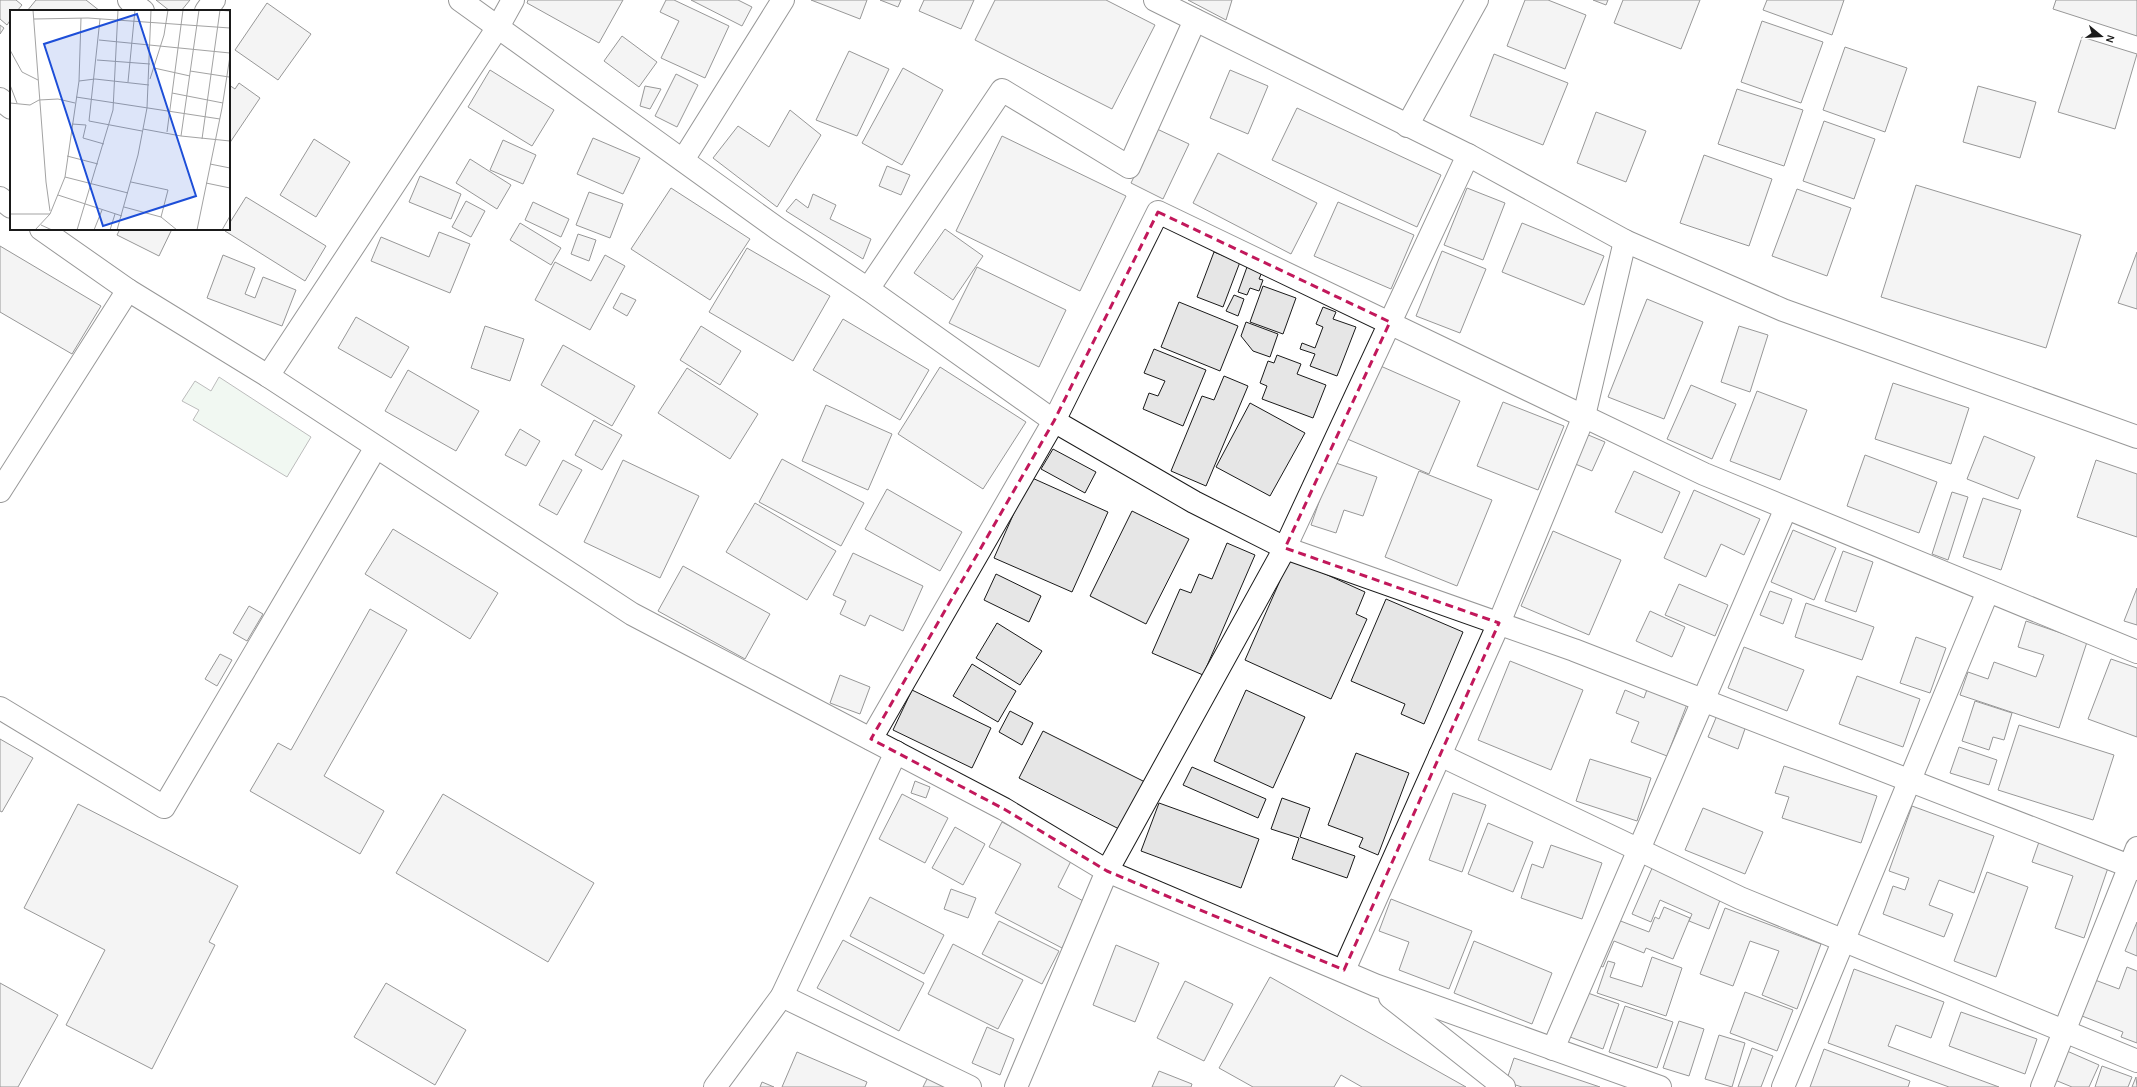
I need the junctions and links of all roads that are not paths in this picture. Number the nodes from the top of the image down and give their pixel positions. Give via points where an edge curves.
1 (129, 0) edge
2 (214, 0) edge
3 (460, 0) edge
4 (513, 0) edge
5 (783, 0) edge
6 (1155, 0) edge
7 (1477, 0) edge
8 (142, 10) edge
9 (207, 10) edge
10 (1195, 20) junction
11 (498, 27) junction
12 (0, 100) edge
13 (10, 107) edge
14 (1407, 126) junction
15 (1468, 155) junction
16 (683, 160) junction
17 (0, 198) edge
18 (10, 206) edge
19 (42, 230) edge
20 (1625, 241) junction
21 (868, 289) junction
22 (128, 290) junction
23 (1390, 322) junction
24 (268, 376) junction
25 (1584, 416) junction
26 (1054, 421) junction
27 (2137, 436) edge
28 (376, 447) junction
29 (0, 491) edge
30 (1786, 508) junction
31 (1285, 548) junction
32 (1988, 591) junction
33 (1499, 624) junction
34 (2137, 652) edge
35 (1704, 701) junction
36 (0, 708) edge
37 (871, 739) junction
38 (896, 752) junction
39 (1440, 755) junction
40 (1910, 780) junction
41 (1639, 850) junction
42 (2135, 861) edge
43 (1107, 871) junction
44 (1843, 941) junction
45 (1344, 970) junction
46 (1375, 985) junction
47 (782, 996) junction
48 (2064, 1031) junction
49 (1553, 1048) junction
50 (2137, 1061) edge
51 (1498, 1085) edge
52 (715, 1087) edge
53 (970, 1087) edge
54 (1016, 1087) edge
55 (1660, 1087) edge
56 (1782, 1087) edge
57 (2042, 1087) edge

1 - 8 street
2 - 9 street
3 - 11 street
4 - 11 street
5 - 16 street
6 - 10 street
7 - 14 street
10 - 14 street
10 - 21 street via 1129,167 1002,90
11 - 16 street
11 - 24 street
12 - 13 street
14 - 15 street
15 - 20 street
15 - 23 street
16 - 21 street via 778,229
17 - 18 street
19 - 22 street
20 - 25 street
20 - 27 street via 1783,310
21 - 26 street
22 - 24 street
22 - 29 street
23 - 25 street
23 - 26 street via 1158,212
23 - 31 street
24 - 28 street
25 - 30 street via 1704,474
25 - 33 street
26 - 31 street via 1194,502
26 - 37 street
28 - 36 street via 164,808
28 - 37 street via 632,614
30 - 32 street
30 - 35 street
31 - 33 street
31 - 43 street
32 - 34 street
32 - 40 street
33 - 35 street via 1574,650
33 - 39 street
35 - 40 street
35 - 41 street
37 - 38 street
38 - 43 street via 1004,809
38 - 47 street
39 - 41 street
39 - 45 street
40 - 42 street
40 - 44 street
41 - 44 street via 1740,898
41 - 49 street
42 - 48 street
43 - 45 street
43 - 54 street
44 - 48 street
44 - 56 street
45 - 46 street
46 - 49 street
46 - 51 street
47 - 52 street
47 - 53 street
48 - 50 street
48 - 57 street
49 - 55 street

